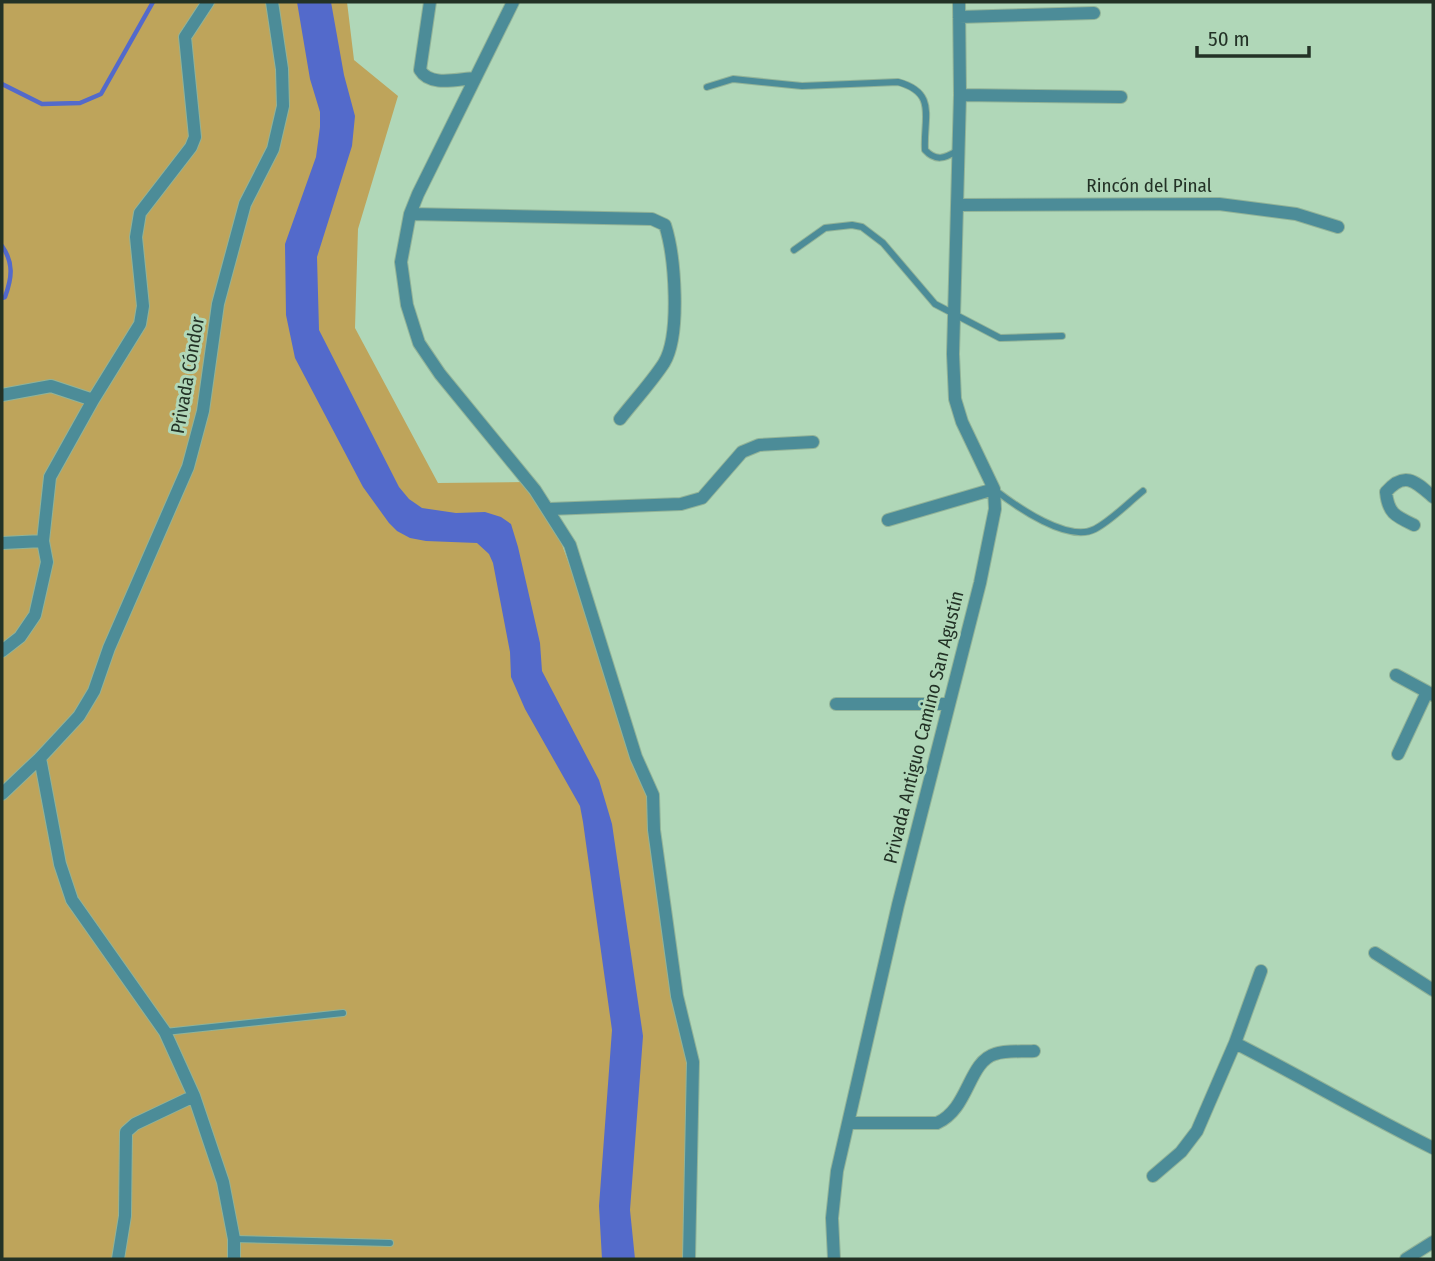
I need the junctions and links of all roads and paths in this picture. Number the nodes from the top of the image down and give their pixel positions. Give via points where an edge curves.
1 (208, 2) edge
2 (272, 2) edge
3 (430, 2) edge
4 (513, 2) edge
5 (959, 2) edge
6 (1094, 13) dead end
7 (959, 17) junction
8 (475, 78) junction
9 (707, 87) dead end
10 (960, 95) junction
11 (1121, 97) dead end
12 (959, 150) junction
13 (957, 205) junction
14 (410, 214) junction
15 (1338, 226) dead end
16 (794, 250) dead end
17 (954, 313) junction
18 (1062, 336) dead end
19 (2, 395) edge
20 (93, 400) junction
21 (620, 419) dead end
22 (813, 442) dead end
23 (994, 489) junction
24 (1143, 491) dead end
25 (1433, 497) edge
26 (549, 509) junction
27 (888, 520) dead end
28 (1413, 525) dead end
29 (43, 541) junction
30 (2, 543) edge
31 (2, 651) edge
32 (1396, 675) dead end
33 (1430, 693) edge
34 (836, 704) dead end
35 (948, 704) junction
36 (1398, 754) dead end
37 (40, 758) junction
38 (2, 794) edge
39 (1374, 953) dead end
40 (1261, 971) dead end
41 (1433, 990) edge
42 (343, 1013) dead end
43 (165, 1032) junction
44 (1235, 1043) junction
45 (1034, 1051) dead end
46 (194, 1096) junction
47 (848, 1123) junction
48 (1433, 1147) edge
49 (1153, 1176) dead end
50 (234, 1239) junction
51 (1433, 1242) edge
52 (390, 1243) dead end
53 (118, 1259) edge
54 (234, 1259) edge
55 (689, 1259) edge
56 (834, 1259) edge
57 (1406, 1259) edge

1 - 20 street via 185,37 195,137 140,213 136,237 141,324
2 - 37 street, Privada Cóndor via 283,106 273,149 245,204 218,304 204,411 188,467 94,691 79,716
3 - 8 street via 420,70 424,77 433,81
4 - 8 street
5 - 7 street, Privada Antiguo Camino San Agustín
6 - 7 street
7 - 10 street, Privada Antiguo Camino San Agustín
8 - 14 street
9 - 12 lane via 733,79 802,86 898,82 922,94 928,113 925,150 930,156 946,158
10 - 11 street
10 - 12 street, Privada Antiguo Camino San Agustín
12 - 13 street, Privada Antiguo Camino San Agustín
13 - 15 street, Rincón del Pinal via 1219,204 1296,214
13 - 17 street, Privada Antiguo Camino San Agustín
14 - 21 street via 652,219 664,225 675,297 673,331 665,362
14 - 26 street via 401,262 419,343
16 - 17 lane via 825,228 862,227 883,243 935,304
17 - 18 lane via 1000,338
17 - 23 street, Privada Antiguo Camino San Agustín via 955,399
19 - 20 street via 51,386
20 - 29 street via 50,477
22 - 26 street via 759,445 742,452 702,498 681,504
23 - 24 lane via 1020,508 1067,531 1082,533 1095,529
23 - 27 street
23 - 35 street, Privada Antiguo Camino San Agustín via 995,509 980,583
25 - 28 street via 1407,480 1394,483 1386,492 1388,506
26 - 55 street via 570,545 636,757 653,795 677,996 693,1062
29 - 30 street
29 - 31 street via 47,562 35,615 20,637
32 - 33 street
33 - 36 street
34 - 35 street
35 - 47 street, Privada Antiguo Camino San Agustín
37 - 38 street, Privada Cóndor
37 - 43 street via 60,864 72,900
39 - 41 street
40 - 44 street
42 - 43 lane
43 - 46 street
44 - 48 street
44 - 49 street via 1196,1131 1181,1152
45 - 47 street via 994,1054 985,1060 956,1110 937,1123
46 - 50 street via 223,1182
46 - 53 street via 126,1132 125,1216
47 - 56 street, Privada Antiguo Camino San Agustín via 832,1217
50 - 52 lane
50 - 54 street
51 - 57 street

